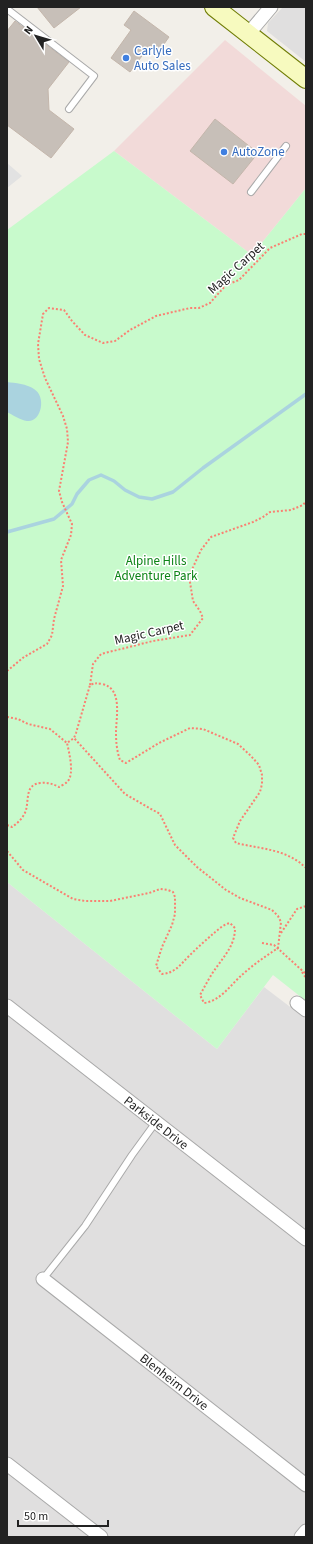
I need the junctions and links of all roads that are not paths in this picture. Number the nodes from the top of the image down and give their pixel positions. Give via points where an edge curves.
1 (271, 7) edge
2 (7, 9) edge
3 (219, 9) edge
4 (249, 33) junction
5 (306, 79) edge
6 (69, 109) dead end
7 (286, 146) dead end
8 (251, 192) dead end
9 (7, 1006) edge
10 (156, 1122) junction
11 (306, 1239) edge
12 (43, 1279) joint
13 (7, 1464) edge
14 (306, 1485) edge
15 (306, 1531) edge
16 (101, 1537) edge
17 (301, 1537) edge

1 - 4 street
2 - 6 lane via 94,76
3 - 4 main road
4 - 5 main road
7 - 8 lane
9 - 10 street, Parkside Drive
10 - 11 street, Parkside Drive
10 - 12 lane via 85,1226
12 - 14 street, Blenheim Drive
13 - 16 street
15 - 17 street

